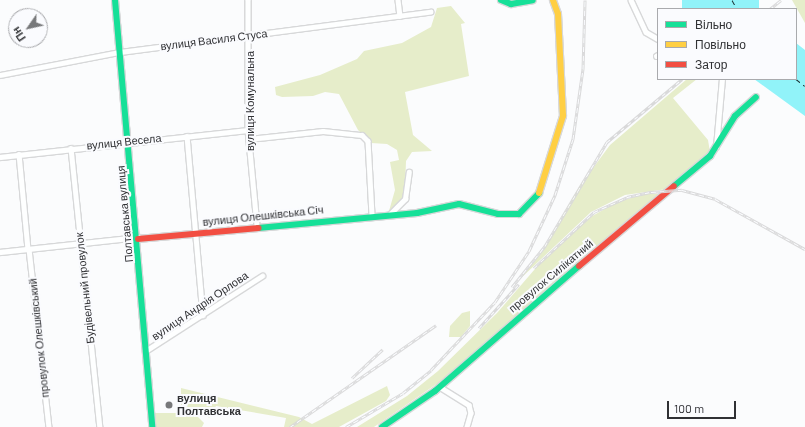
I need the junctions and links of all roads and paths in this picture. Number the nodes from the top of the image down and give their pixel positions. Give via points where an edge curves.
1 (114, 0) edge
2 (248, 0) edge
3 (398, 0) edge
4 (501, 0) edge
5 (533, 0) edge
6 (553, 0) edge
7 (631, 0) edge
8 (430, 12) dead end
9 (400, 16) junction
10 (250, 36) junction
11 (657, 38) edge
12 (120, 52) junction
13 (0, 75) edge
14 (722, 80) edge
15 (756, 97) dead end
16 (248, 130) junction
17 (188, 136) junction
18 (249, 139) junction
19 (128, 141) junction
20 (716, 147) junction
21 (71, 148) junction
22 (19, 154) junction
23 (0, 157) edge
24 (409, 172) dead end
25 (389, 215) junction
26 (372, 216) junction
27 (257, 226) junction
28 (196, 233) junction
29 (138, 238) junction
30 (80, 243) junction
31 (29, 249) junction
32 (0, 252) edge
33 (262, 276) dead end
34 (203, 315) junction
35 (148, 350) junction
36 (440, 387) junction
37 (49, 427) edge
38 (100, 427) edge
39 (152, 427) edge
40 (382, 427) edge
41 (467, 427) edge

1 - 12 street, Полтавська вулиця
2 - 10 street, вулиця Комунальна
3 - 9 street
4 - 5 street via 511,4
6 - 25 street via 558,14 563,116 551,162 533,204 519,214 509,215 459,204
7 - 11 street via 646,32
8 - 9 street, вулиця Василя Стуса
9 - 10 street, вулиця Василя Стуса
10 - 12 street, вулиця Василя Стуса
10 - 16 street, вулиця Комунальна
12 - 13 street, вулиця Василя Стуса
12 - 19 street, Полтавська вулиця
14 - 20 street
15 - 20 street, провулок Силікатний via 735,116
16 - 17 street, вулиця Весела
16 - 18 street, вулиця Комунальна
17 - 19 street, вулиця Весела
17 - 28 street
18 - 26 street via 323,131 362,135 368,142
18 - 27 street, вулиця Комунальна
19 - 21 street, вулиця Весела
19 - 29 street, Полтавська вулиця
20 - 36 street, провулок Силікатний via 710,156 538,300
21 - 22 street, вулиця Весела
21 - 30 street, Будівельний провулок
22 - 23 street, вулиця Весела
22 - 31 street, провулок Олешківський
24 - 25 street via 402,206
25 - 26 street, вулиця Олешківська Січ
26 - 27 street, вулиця Олешківська Січ
27 - 28 street, вулиця Олешківська Січ
28 - 29 street, вулиця Олешківська Січ
28 - 34 street
29 - 30 street, вулиця Олешківська Січ
29 - 35 street, Полтавська вулиця
30 - 31 street, вулиця Олешківська Січ
30 - 38 street, Будівельний провулок
31 - 32 street, вулиця Олешківська Січ
31 - 37 street, провулок Олешківський
33 - 34 street, вулиця Андрія Орлова
34 - 35 street, вулиця Андрія Орлова
35 - 39 street, Полтавська вулиця
36 - 40 street, провулок Силікатний
36 - 41 street via 469,405 471,413

